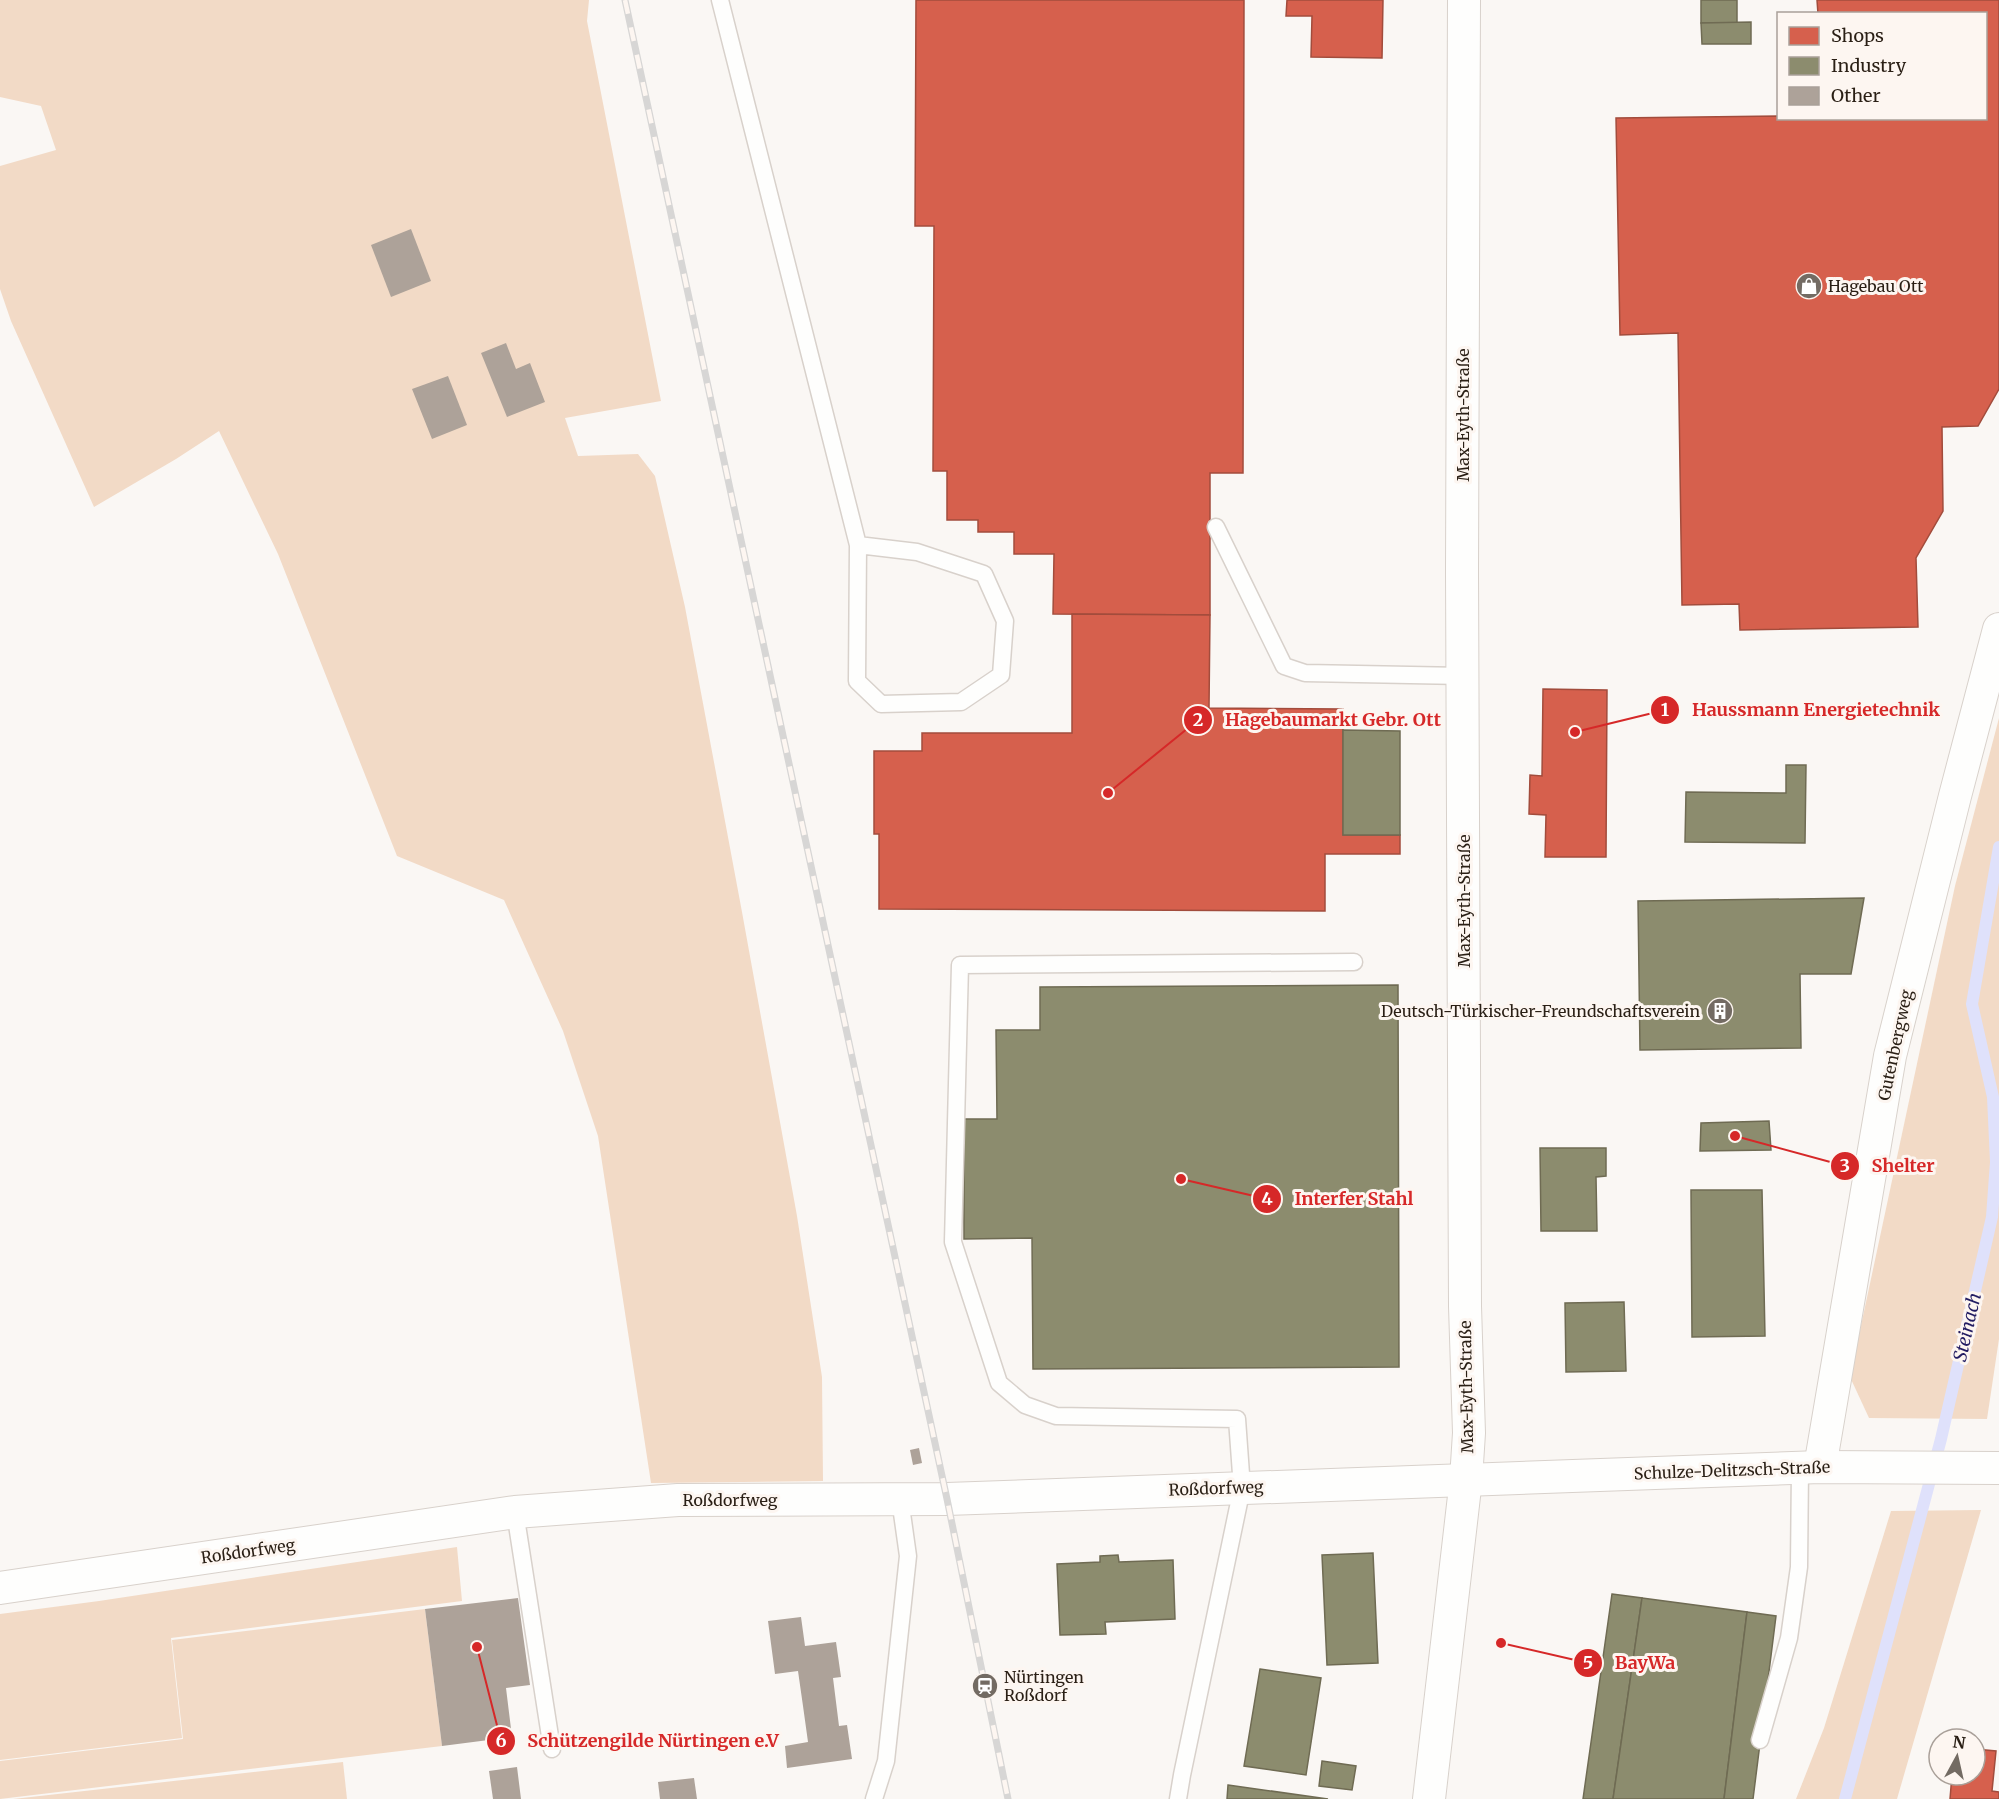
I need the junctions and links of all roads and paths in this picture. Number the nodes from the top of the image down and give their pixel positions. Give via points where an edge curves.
1 (720, 0) edge
2 (1464, 0) edge
3 (1216, 526) dead end
4 (858, 545) junction
5 (1999, 629) edge
6 (1463, 676) junction
7 (1354, 962) dead end
8 (1810, 1467) junction
9 (1999, 1468) edge
10 (1466, 1479) junction
11 (1242, 1488) junction
12 (900, 1498) junction
13 (515, 1512) junction
14 (0, 1588) edge
15 (1760, 1740) dead end
16 (552, 1749) dead end
17 (874, 1799) edge
18 (1178, 1799) edge
19 (1429, 1799) edge

1 - 4 lane
2 - 6 street, Max-Eyth-Straße
3 - 6 lane via 1284,666 1305,673
4 - 4 lane via 857,681 881,704 961,702 1001,675 1005,621 984,574 917,552
5 - 8 street, Gutenbergweg via 1890,1056
6 - 10 street, Max-Eyth-Straße via 1469,1433
7 - 11 lane via 960,965 952,1242 999,1383 1025,1405 1056,1416 1238,1419
8 - 9 street, Schulze-Delitzsch-Straße
8 - 10 street, Schulze-Delitzsch-Straße
8 - 15 lane via 1789,1638
10 - 11 street, Roßdorfweg
10 - 19 street, Max-Eyth-Straße
11 - 12 street, Roßdorfweg
11 - 18 lane
12 - 13 street, Roßdorfweg via 678,1500
12 - 17 lane via 908,1556 886,1761
13 - 14 street, Roßdorfweg
13 - 16 lane

